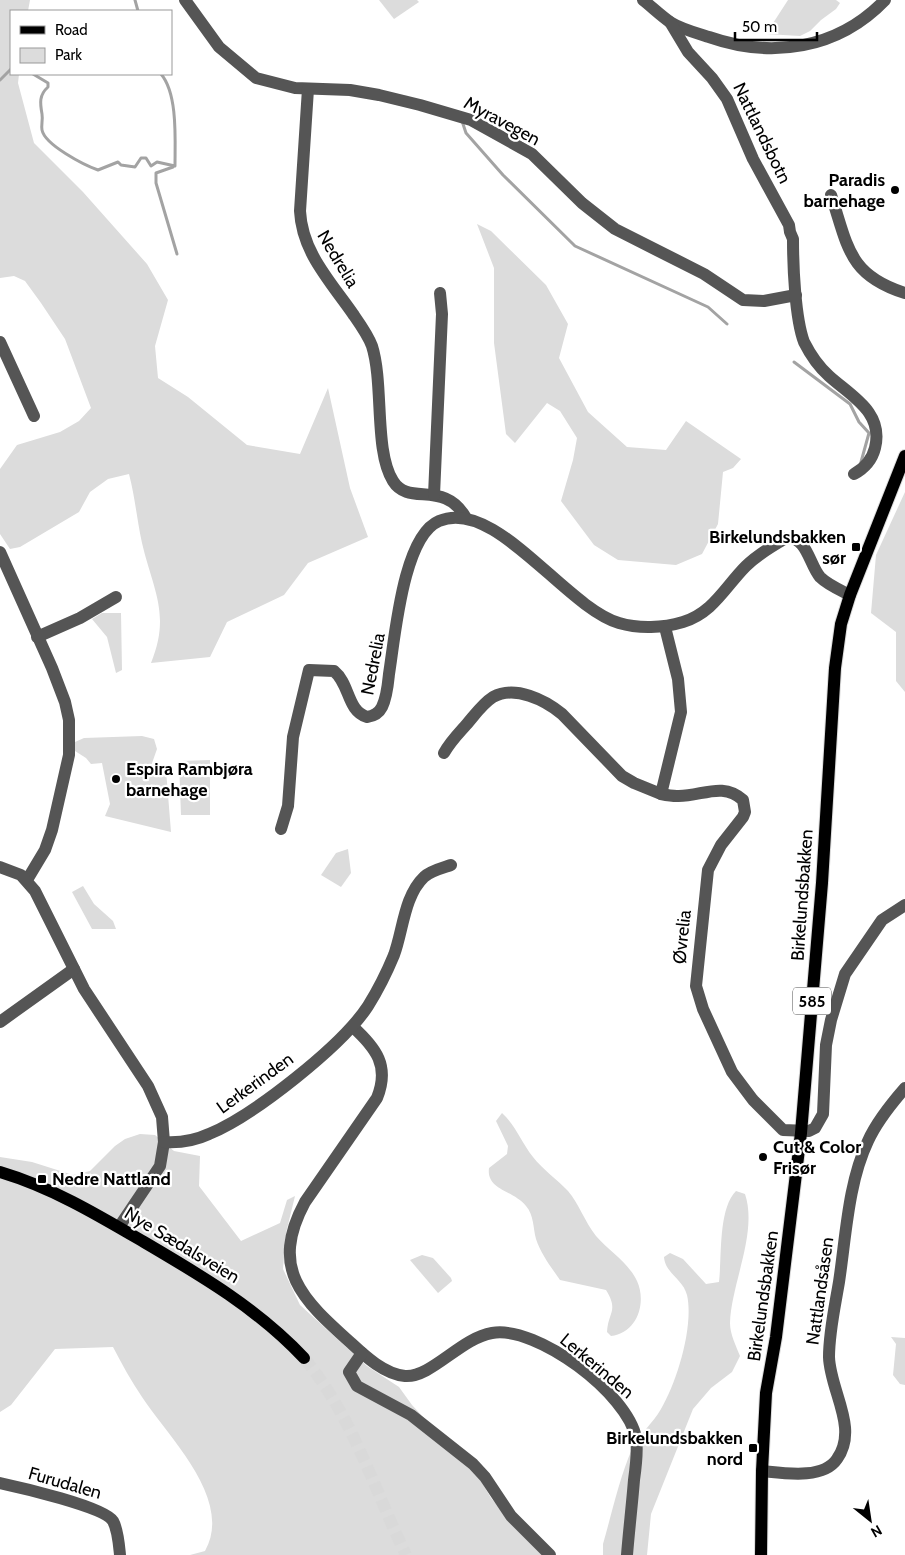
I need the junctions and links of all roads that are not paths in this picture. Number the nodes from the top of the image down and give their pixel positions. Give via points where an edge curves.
1 (185, 0) edge
2 (643, 0) edge
3 (885, 0) edge
4 (670, 22) junction
5 (308, 89) junction
6 (831, 195) dead end
7 (440, 293) dead end
8 (905, 294) edge
9 (796, 295) junction
10 (0, 342) edge
11 (34, 416) dead end
12 (905, 456) edge
13 (854, 474) dead end
14 (434, 495) junction
15 (466, 518) junction
16 (0, 552) edge
17 (850, 595) junction
18 (116, 597) dead end
19 (665, 626) junction
20 (37, 637) junction
21 (444, 753) dead end
22 (661, 794) junction
23 (281, 829) dead end
24 (451, 865) dead end
25 (0, 867) edge
26 (27, 880) junction
27 (905, 905) edge
28 (74, 970) junction
29 (0, 1022) edge
30 (352, 1027) junction
31 (905, 1088) edge
32 (801, 1132) junction
33 (164, 1142) junction
34 (0, 1172) edge
35 (119, 1227) junction
36 (362, 1353) junction
37 (304, 1358) tunnel mouth
38 (762, 1471) junction
39 (0, 1483) edge
40 (120, 1555) edge
41 (550, 1555) edge
42 (628, 1555) edge
43 (761, 1555) edge

1 - 5 street, Myravegen via 219,47 245,71 266,82
2 - 4 street
3 - 4 street via 851,28 798,48 741,46
4 - 9 street, Nattlandsbotn via 688,52 727,99 753,159 790,225
5 - 9 street, Myravegen via 350,90 379,95 471,120 532,154 582,203 615,229 704,274 743,300 764,301
5 - 14 street, Nedrelia via 300,211 304,240 372,346 389,474 400,489
6 - 8 street via 852,259 865,273
7 - 14 street via 442,314
9 - 13 street, Nattlandsbotn via 801,333 811,354 827,374 861,401 876,427 874,452 868,463
10 - 11 street
12 - 17 main road, Birkelundsbakken / 585
14 - 15 street, Nedrelia via 454,501
15 - 19 street, Nedrelia via 502,534 577,601 607,618 633,626
15 - 23 street, Nedrelia via 439,521 421,535 414,549 383,706 379,712 367,717 355,710 344,681 334,671 309,670 293,737 288,806
16 - 20 street
17 - 19 street, Nedrelia via 821,578 800,543 786,538 753,559 713,606 699,616
17 - 32 main road, Birkelundsbakken / 585 via 841,624 835,668 822,883
18 - 20 street
19 - 22 street via 678,679 681,712
20 - 26 street via 65,702 70,755 45,850
21 - 22 street via 486,702 502,694 519,694 552,705 622,776
22 - 32 street, Øvrelia via 677,796 722,790 730,791 742,800 743,817 721,844 708,870 696,986 727,1063 741,1085 779,1128
24 - 30 street, Lerkerinden via 424,876 416,887 382,982
25 - 26 street
26 - 28 street
27 - 32 street via 882,920 845,974 826,1045 823,1114 815,1128
28 - 29 street
28 - 33 street via 155,1098 162,1117
30 - 33 street, Lerkerinden via 298,1075 225,1127 183,1142
30 - 36 street, Lerkerinden via 373,1047 379,1058 382,1068 380,1089 305,1202 292,1231 290,1251 291,1267 300,1292
31 - 38 street, Nattlandsåsen via 868,1141 849,1208 829,1359 846,1440 834,1464 822,1470 807,1473
32 - 38 main road, Birkelundsbakken / 585 via 766,1393
33 - 35 street via 160,1166
34 - 35 main road, Nye Sædalsveien via 44,1188
35 - 37 main road, Nye Sædalsveien via 230,1294 270,1324
36 - 41 street via 349,1372 357,1386 411,1415 473,1464 511,1516
36 - 42 street, Lerkerinden via 392,1373 404,1376 423,1372 464,1344 494,1332 526,1337 562,1355 616,1401 632,1424 636,1457
38 - 43 main road, Birkelundsbakken / 585
39 - 40 street, Furudalen via 106,1514 114,1522

